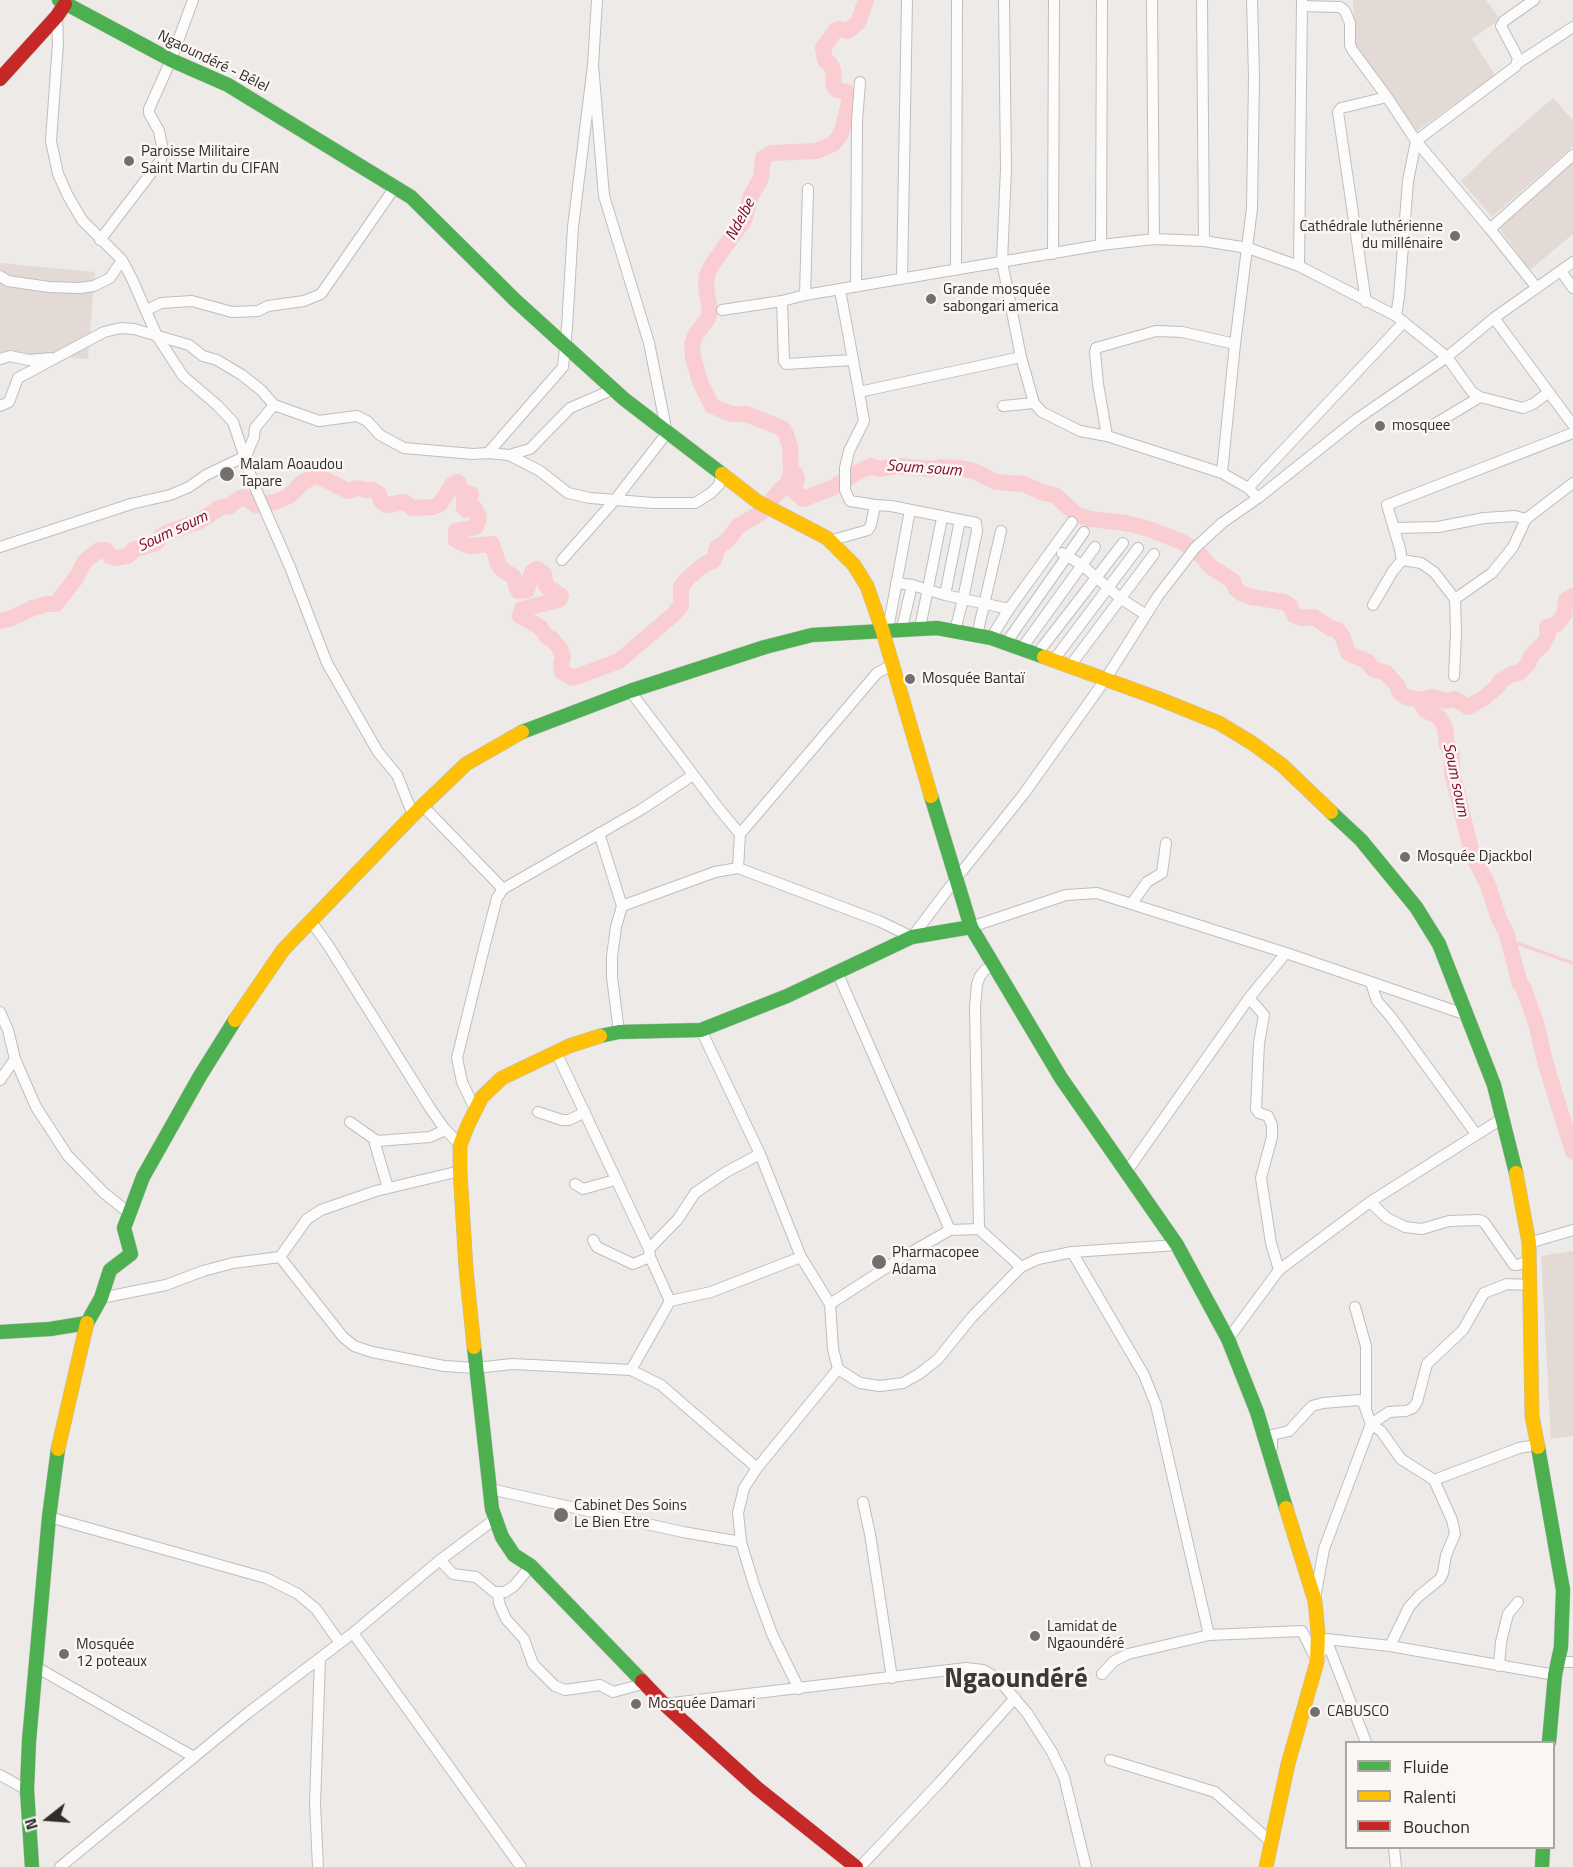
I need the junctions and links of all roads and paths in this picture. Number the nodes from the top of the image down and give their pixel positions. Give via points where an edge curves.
1 (193, 0) edge
2 (597, 0) edge
3 (908, 0) edge
4 (957, 0) edge
5 (1004, 0) edge
6 (1054, 0) edge
7 (1102, 0) edge
8 (1152, 0) edge
9 (1202, 0) edge
10 (1252, 0) edge
11 (1534, 0) edge
12 (1302, 3) edge
13 (62, 5) edge
14 (1573, 27) edge
15 (171, 60) junction
16 (1518, 63) junction
17 (593, 65) junction
18 (0, 80) edge
19 (860, 82) dead end
20 (1388, 97) junction
21 (1416, 141) junction
22 (1573, 155) edge
23 (395, 187) junction
24 (808, 189) dead end
25 (1490, 229) junction
26 (1154, 239) junction
27 (100, 240) junction
28 (1204, 241) junction
29 (1101, 245) junction
30 (1248, 248) junction
31 (1053, 254) junction
32 (122, 260) junction
33 (1002, 262) junction
34 (1573, 262) edge
35 (1299, 266) junction
36 (956, 270) junction
37 (1561, 271) junction
38 (0, 276) edge
39 (902, 279) junction
40 (856, 287) junction
41 (1537, 288) junction
42 (1573, 288) edge
43 (840, 290) junction
44 (805, 295) junction
45 (782, 301) junction
46 (1366, 302) junction
47 (147, 310) junction
48 (722, 310) dead end
49 (1494, 318) junction
50 (1400, 319) junction
51 (157, 336) junction
52 (1235, 344) junction
53 (565, 346) junction
54 (57, 357) junction
55 (1021, 357) junction
56 (1447, 357) junction
57 (0, 359) edge
58 (852, 360) junction
59 (614, 389) junction
60 (859, 392) junction
61 (1549, 392) junction
62 (1480, 398) junction
63 (1034, 403) junction
64 (274, 405) junction
65 (0, 406) edge
66 (1003, 406) dead end
67 (1573, 425) edge
68 (1430, 427) dead end
69 (667, 433) junction
70 (1573, 433) edge
71 (1107, 436) junction
72 (488, 453) junction
73 (509, 455) junction
74 (246, 456) junction
75 (1222, 473) junction
76 (721, 476) junction
77 (1573, 483) edge
78 (1248, 488) junction
79 (1258, 498) junction
80 (615, 501) junction
81 (875, 505) junction
82 (910, 510) junction
83 (942, 518) junction
84 (960, 519) junction
85 (1526, 519) junction
86 (1071, 522) dead end
87 (1395, 528) junction
88 (1001, 531) dead end
89 (1084, 532) dead end
90 (829, 541) junction
91 (1123, 543) dead end
92 (0, 547) edge
93 (1095, 547) dead end
94 (1053, 548) junction
95 (1138, 548) dead end
96 (1154, 554) dead end
97 (1067, 557) junction
98 (562, 560) dead end
99 (1402, 560) junction
100 (1082, 565) junction
101 (1096, 578) junction
102 (896, 583) junction
103 (912, 585) junction
104 (1108, 588) junction
105 (928, 590) junction
106 (945, 595) junction
107 (1120, 598) junction
108 (963, 599) junction
109 (1455, 599) junction
110 (985, 604) junction
111 (1373, 605) dead end
112 (1009, 609) junction
113 (1146, 615) junction
114 (920, 628) junction
115 (890, 629) junction
116 (955, 631) junction
117 (984, 637) junction
118 (1006, 643) junction
119 (1022, 648) junction
120 (1037, 654) junction
121 (1053, 661) junction
122 (892, 664) junction
123 (1070, 666) junction
124 (1454, 676) dead end
125 (1105, 680) junction
126 (630, 691) junction
127 (693, 775) junction
128 (418, 810) junction
129 (599, 833) junction
130 (740, 834) junction
131 (1166, 843) dead end
132 (738, 868) junction
133 (955, 880) junction
134 (503, 889) junction
135 (1132, 903) junction
136 (621, 906) junction
137 (310, 920) junction
138 (971, 927) junction
139 (912, 937) junction
140 (1286, 953) junction
141 (993, 966) junction
142 (837, 972) junction
143 (1371, 983) junction
144 (1249, 998) junction
145 (0, 1012) edge
146 (1467, 1015) junction
147 (701, 1030) junction
148 (619, 1032) junction
149 (556, 1052) junction
150 (15, 1059) junction
151 (0, 1080) edge
152 (475, 1109) junction
153 (538, 1112) dead end
154 (585, 1112) junction
155 (1503, 1118) junction
156 (350, 1122) dead end
157 (446, 1130) junction
158 (1476, 1134) junction
159 (377, 1141) junction
160 (460, 1145) junction
161 (760, 1154) junction
162 (460, 1171) junction
163 (1127, 1171) junction
164 (615, 1180) junction
165 (575, 1184) dead end
166 (388, 1188) junction
167 (1370, 1202) junction
168 (129, 1213) junction
169 (979, 1229) junction
170 (950, 1230) junction
171 (1573, 1230) edge
172 (593, 1240) dead end
173 (1528, 1243) junction
174 (1177, 1245) junction
175 (1072, 1252) junction
176 (649, 1253) junction
177 (280, 1257) junction
178 (801, 1257) junction
179 (1530, 1260) junction
180 (1021, 1267) junction
181 (1279, 1270) junction
182 (1530, 1285) junction
183 (101, 1298) junction
184 (669, 1301) junction
185 (830, 1304) junction
186 (1355, 1307) dead end
187 (87, 1323) junction
188 (0, 1332) edge
189 (1228, 1339) junction
190 (476, 1368) junction
191 (838, 1369) junction
192 (631, 1370) junction
193 (1369, 1420) junction
194 (1536, 1445) junction
195 (1271, 1460) junction
196 (757, 1468) junction
197 (1434, 1480) junction
198 (490, 1489) junction
199 (863, 1502) dead end
200 (49, 1517) junction
201 (495, 1519) junction
202 (741, 1542) junction
203 (440, 1560) junction
204 (531, 1566) junction
205 (498, 1592) junction
206 (1315, 1601) junction
207 (1518, 1602) dead end
208 (353, 1633) junction
209 (1209, 1635) junction
210 (1326, 1639) junction
211 (340, 1643) junction
212 (1390, 1646) junction
213 (320, 1658) junction
214 (1317, 1662) junction
215 (1573, 1662) edge
216 (1499, 1666) junction
217 (36, 1667) junction
218 (1557, 1668) junction
219 (1102, 1674) dead end
220 (892, 1678) junction
221 (643, 1684) junction
222 (799, 1689) junction
223 (1015, 1698) junction
224 (664, 1704) junction
225 (1365, 1741) edge
226 (1549, 1741) edge
227 (194, 1757) junction
228 (1110, 1760) dead end
229 (0, 1775) edge
230 (27, 1790) junction
231 (1270, 1841) junction
232 (1394, 1849) edge
233 (1543, 1849) edge
234 (32, 1867) edge
235 (60, 1867) edge
236 (318, 1867) edge
237 (521, 1867) edge
238 (858, 1867) edge
239 (1086, 1867) edge
240 (1266, 1867) edge
241 (1396, 1867) edge
242 (1542, 1867) edge

1 - 15 street
2 - 17 street
3 - 39 street
4 - 36 street
5 - 33 street via 1006,169
6 - 31 street
7 - 29 street
8 - 26 street
9 - 28 street
10 - 30 street via 1252,208
11 - 16 street via 1501,26
12 - 20 street via 1340,7 1345,11 1350,23 1350,45
12 - 35 street
13 - 15 main road, Ngaoundéré - Bélel
13 - 18 main road
13 - 27 street via 51,141 58,174 68,196
14 - 16 street
15 - 23 main road, Ngaoundéré - Bélel via 228,85
15 - 27 street via 148,111 159,131 160,160
16 - 21 street
17 - 53 street via 573,226
17 - 69 street via 604,196 649,343
19 - 40 street
20 - 21 street
20 - 46 street via 1338,112
21 - 25 street
21 - 50 street via 1408,182
22 - 25 street
23 - 47 street via 321,294 246,312 221,310 192,301 161,303
23 - 53 main road, Ngaoundéré - Bélel via 411,197
24 - 44 street
25 - 41 street
26 - 28 street
26 - 29 street
27 - 32 street
28 - 30 street
29 - 31 street
30 - 35 street
30 - 52 street
31 - 33 street
32 - 38 street via 110,278 80,288 8,281
32 - 47 street
33 - 36 street
33 - 55 street
34 - 37 street
35 - 46 street
36 - 39 street
37 - 41 street
37 - 42 street
39 - 40 street
40 - 43 street
41 - 49 street
43 - 44 street
43 - 58 street
44 - 45 street
45 - 48 street
45 - 58 street via 786,364
46 - 50 street
47 - 51 street
49 - 56 street
49 - 61 street
50 - 56 street
50 - 78 street
51 - 54 street via 121,328 104,332
51 - 64 street via 189,345 203,356 228,366 261,390
51 - 74 street via 183,376 233,422
52 - 71 street via 1182,332 1156,331 1096,348
52 - 75 street
53 - 59 main road, Ngaoundéré - Bélel
53 - 72 street via 563,367
54 - 57 street
54 - 65 street via 18,378 9,402
55 - 60 street
55 - 63 street
56 - 62 street
56 - 79 street via 1357,419
58 - 60 street
59 - 69 main road, Ngaoundéré - Bélel
59 - 73 street via 570,408 530,449
60 - 81 street via 864,421 849,451 845,487 850,501
61 - 62 street via 1523,408
61 - 67 street
62 - 68 street
63 - 66 street
63 - 71 street via 1042,412 1080,432
64 - 72 street via 319,420 357,416 404,448
64 - 74 street via 255,428
69 - 76 main road, Ngaoundéré - Bélel
69 - 80 street
70 - 87 street via 1387,505
71 - 75 street
72 - 73 street
73 - 80 street via 540,471 568,493
74 - 92 street via 206,475 189,488
74 - 128 street via 254,485 327,663 378,752
75 - 78 street
76 - 80 street via 719,485 695,503
76 - 90 main road, Ngaoundéré - Bélel via 758,502
77 - 85 street
78 - 79 street
79 - 113 street via 1195,548
80 - 98 street
81 - 82 street
81 - 90 street via 868,530
82 - 83 street
82 - 102 street
83 - 84 street
83 - 105 street
84 - 106 street
84 - 108 street via 978,527
85 - 87 street via 1484,518 1438,527
85 - 109 street via 1513,547 1492,573
86 - 94 street
87 - 99 street
88 - 110 street
89 - 97 street
90 - 115 main road, Ngaoundéré - Bélel via 854,565
91 - 101 street
93 - 100 street
94 - 97 street
94 - 112 street
95 - 104 street
96 - 107 street
97 - 100 street
97 - 118 street
99 - 109 street via 1421,563 1434,572
99 - 111 street
100 - 101 street
100 - 119 street
101 - 104 street
101 - 120 street
102 - 103 street
102 - 115 street
103 - 105 street
103 - 115 street
104 - 107 street
104 - 121 street
105 - 106 street
105 - 114 street
106 - 108 street
107 - 113 street
107 - 123 street
108 - 110 street
108 - 116 street
109 - 124 street
110 - 112 street
110 - 117 street
112 - 117 street
113 - 125 street
114 - 115 main road
114 - 116 main road
115 - 122 main road, Ngaoundéré - Bélel
115 - 126 main road via 812,635
116 - 117 main road
117 - 118 main road
118 - 119 main road
119 - 120 main road
120 - 121 main road
121 - 123 main road
122 - 130 street via 877,673
122 - 133 main road, Ngaoundéré - Bélel
123 - 125 main road
125 - 133 street via 1023,795
125 - 146 main road via 1219,723 1282,765 1361,840 1416,907 1439,944
126 - 127 street
126 - 128 main road via 516,734 466,764
127 - 129 street
127 - 130 street
128 - 134 street
128 - 137 main road
129 - 134 street
129 - 136 street
130 - 132 street
131 - 135 street via 1162,873 1148,882
132 - 136 street via 715,872
132 - 139 street
133 - 138 main road, Ngaoundéré - Bélel
133 - 139 street
134 - 152 street via 497,898 458,1058 462,1082
135 - 138 street via 1097,893 1081,893
135 - 140 street
136 - 148 street via 612,956
137 - 157 street
137 - 168 main road via 245,1003 143,1177
138 - 139 main road
138 - 141 main road, Ngaoundéré - Bélel
139 - 142 main road
140 - 143 street
140 - 144 street
141 - 163 main road, Ngaoundéré - Bélel via 1061,1078
141 - 169 street via 980,976 975,1007
142 - 147 main road
142 - 170 street
143 - 146 street
143 - 158 street via 1377,1001
144 - 163 street
144 - 181 street via 1264,1015 1256,1109 1268,1116 1272,1125 1261,1178
145 - 150 street
146 - 155 main road
147 - 148 main road
147 - 161 street
148 - 149 main road
149 - 152 main road via 502,1078
149 - 154 street
150 - 151 street
150 - 168 street via 36,1107 68,1156
152 - 160 main road
153 - 154 street via 569,1120
154 - 164 street
155 - 158 street
155 - 173 main road
156 - 159 street
157 - 159 street via 430,1137
157 - 160 street
158 - 167 street
159 - 166 street
160 - 162 main road
161 - 176 street via 695,1193
161 - 178 street
162 - 166 street
162 - 190 main road
163 - 174 main road, Ngaoundéré - Bélel
164 - 165 street via 583,1189
164 - 176 street
166 - 177 street via 321,1210 307,1219
167 - 179 street via 1387,1218 1405,1227 1422,1229 1449,1221 1479,1220 1514,1265
167 - 181 street
168 - 183 main road via 124,1228 131,1254 110,1270
169 - 170 street
169 - 180 street
170 - 185 street
171 - 173 street
172 - 176 street via 597,1247 633,1264
173 - 179 main road
174 - 175 street
174 - 189 main road, Ngaoundéré - Bélel
175 - 180 street
175 - 209 street via 1144,1375 1156,1405
176 - 184 street
177 - 183 street via 233,1263 166,1285
177 - 190 street via 354,1346 444,1366
178 - 184 street via 711,1292
178 - 185 street
179 - 182 main road
180 - 191 street via 938,1359 903,1383 860,1383
181 - 189 street
182 - 193 street via 1507,1284 1484,1293 1463,1330 1427,1364 1413,1408
182 - 194 main road
183 - 187 main road
184 - 192 street
185 - 191 street
186 - 193 street via 1366,1346
187 - 188 main road
187 - 200 main road via 59,1438
189 - 195 main road, Ngaoundéré - Bélel
190 - 192 street via 512,1364
190 - 198 main road
191 - 196 street
192 - 196 street via 661,1385
193 - 195 street via 1359,1400 1312,1406 1289,1431 1272,1435
193 - 197 street via 1401,1459
193 - 206 street via 1324,1549
194 - 197 street
194 - 218 main road via 1563,1590
195 - 206 main road, Ngaoundéré - Bélel
196 - 202 street via 744,1488 738,1513
197 - 212 street via 1455,1534 1440,1579 1409,1607
198 - 201 main road
198 - 202 street
199 - 220 street
200 - 211 street via 266,1578 316,1608
200 - 217 main road
201 - 203 street
201 - 204 main road via 514,1555
202 - 222 street via 772,1634
203 - 205 street via 453,1574 476,1577
203 - 208 street
204 - 205 street via 514,1586
204 - 221 main road
205 - 221 street via 506,1619 524,1639 533,1664 555,1686 565,1690 600,1685 613,1692
206 - 214 main road, Ngaoundéré - Bélel
207 - 216 street via 1508,1614
208 - 211 street
208 - 237 street
209 - 214 street via 1302,1630
209 - 219 street via 1128,1654
210 - 212 street
210 - 214 street
210 - 225 street
211 - 213 street
212 - 216 street
213 - 227 street
213 - 236 street via 315,1804
214 - 231 main road, Ngaoundéré - Bélel
215 - 218 street
216 - 218 street
217 - 227 street
217 - 230 main road
218 - 226 main road
220 - 222 street
220 - 223 street via 966,1668 983,1670 997,1678
221 - 224 main road
222 - 224 street
223 - 238 street
223 - 239 street via 1064,1777
224 - 238 main road via 757,1788
227 - 235 street
228 - 231 street via 1215,1792
229 - 230 street
230 - 234 main road
231 - 240 main road, Ngaoundéré - Bélel
232 - 241 street
233 - 242 main road

